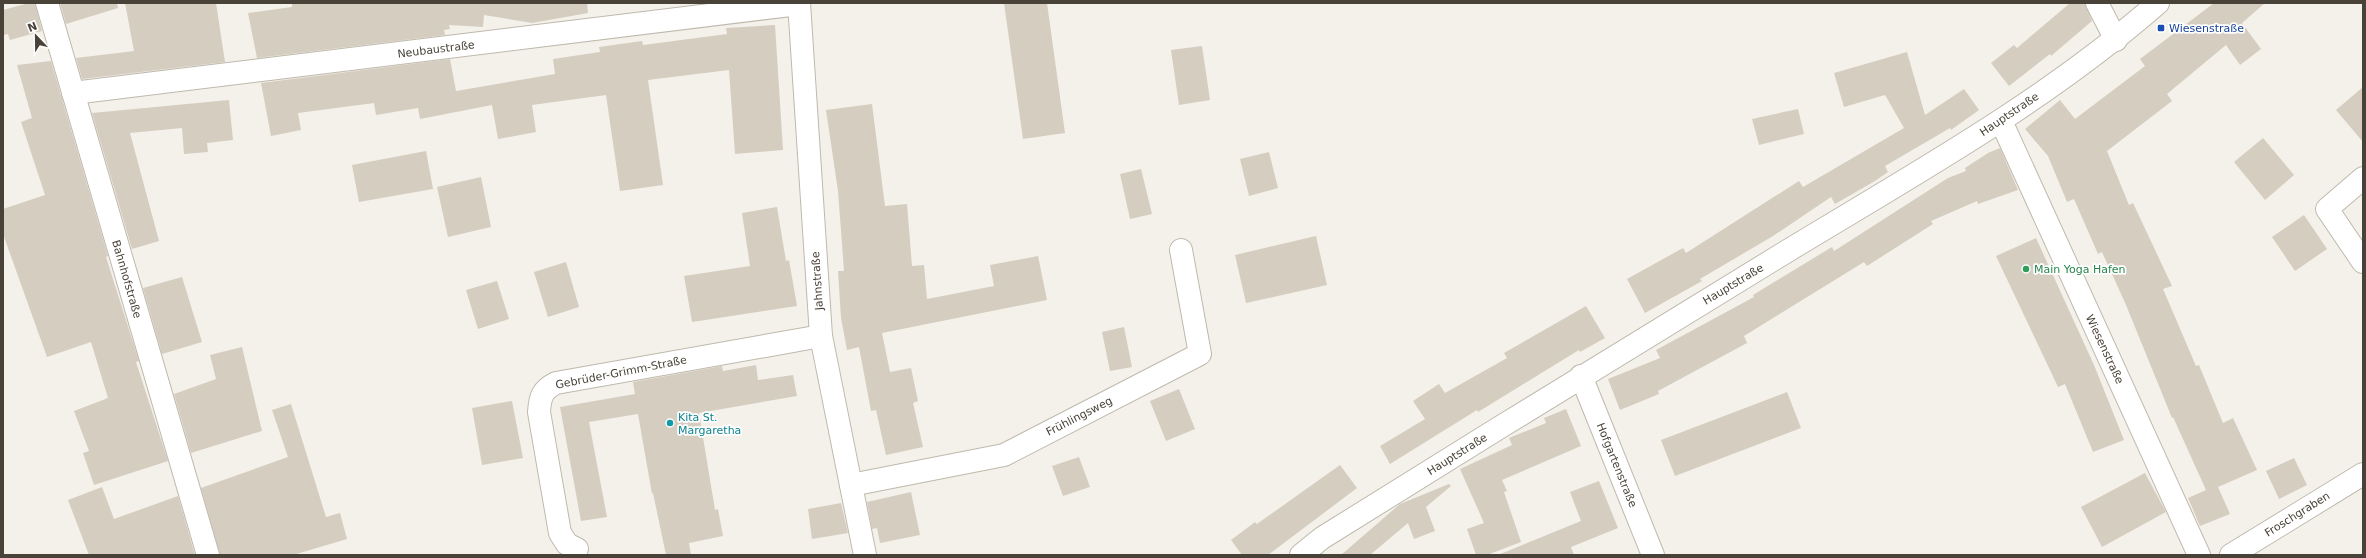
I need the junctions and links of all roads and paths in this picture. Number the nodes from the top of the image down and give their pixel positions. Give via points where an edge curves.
1 (48, 3) edge
2 (2097, 3) edge
3 (2158, 3) edge
4 (799, 4) edge
5 (2116, 40) junction
6 (73, 93) junction
7 (2001, 122) junction
8 (2363, 178) edge
9 (1181, 250) dead end
10 (2363, 262) edge
11 (820, 336) junction
12 (1581, 376) junction
13 (2363, 474) edge
14 (851, 485) junction
15 (577, 549) dead end
16 (208, 555) edge
17 (865, 555) edge
18 (1302, 555) edge
19 (1653, 555) edge
20 (2199, 555) edge
21 (2231, 555) edge

1 - 6 street, Bahnhofstraße
2 - 5 street
3 - 5 street, Hauptstraße
4 - 6 street, Neubaustraße
4 - 11 street, Jahnstraße
5 - 7 street, Hauptstraße
6 - 16 street, Bahnhofstraße
7 - 12 street, Hauptstraße
7 - 20 street, Wiesenstraße
8 - 10 street via 2327,210
9 - 14 street, Frühlingsweg via 1200,354 1004,455
11 - 14 street, Jahnstraße
11 - 15 street, Gebrüder-Grimm-Straße via 556,383 546,388 540,395 539,412 560,533 567,544
12 - 18 street, Hauptstraße via 1322,538
12 - 19 street, Hofgartenstraße
13 - 21 street, Froschgraben
14 - 17 street, Jahnstraße

